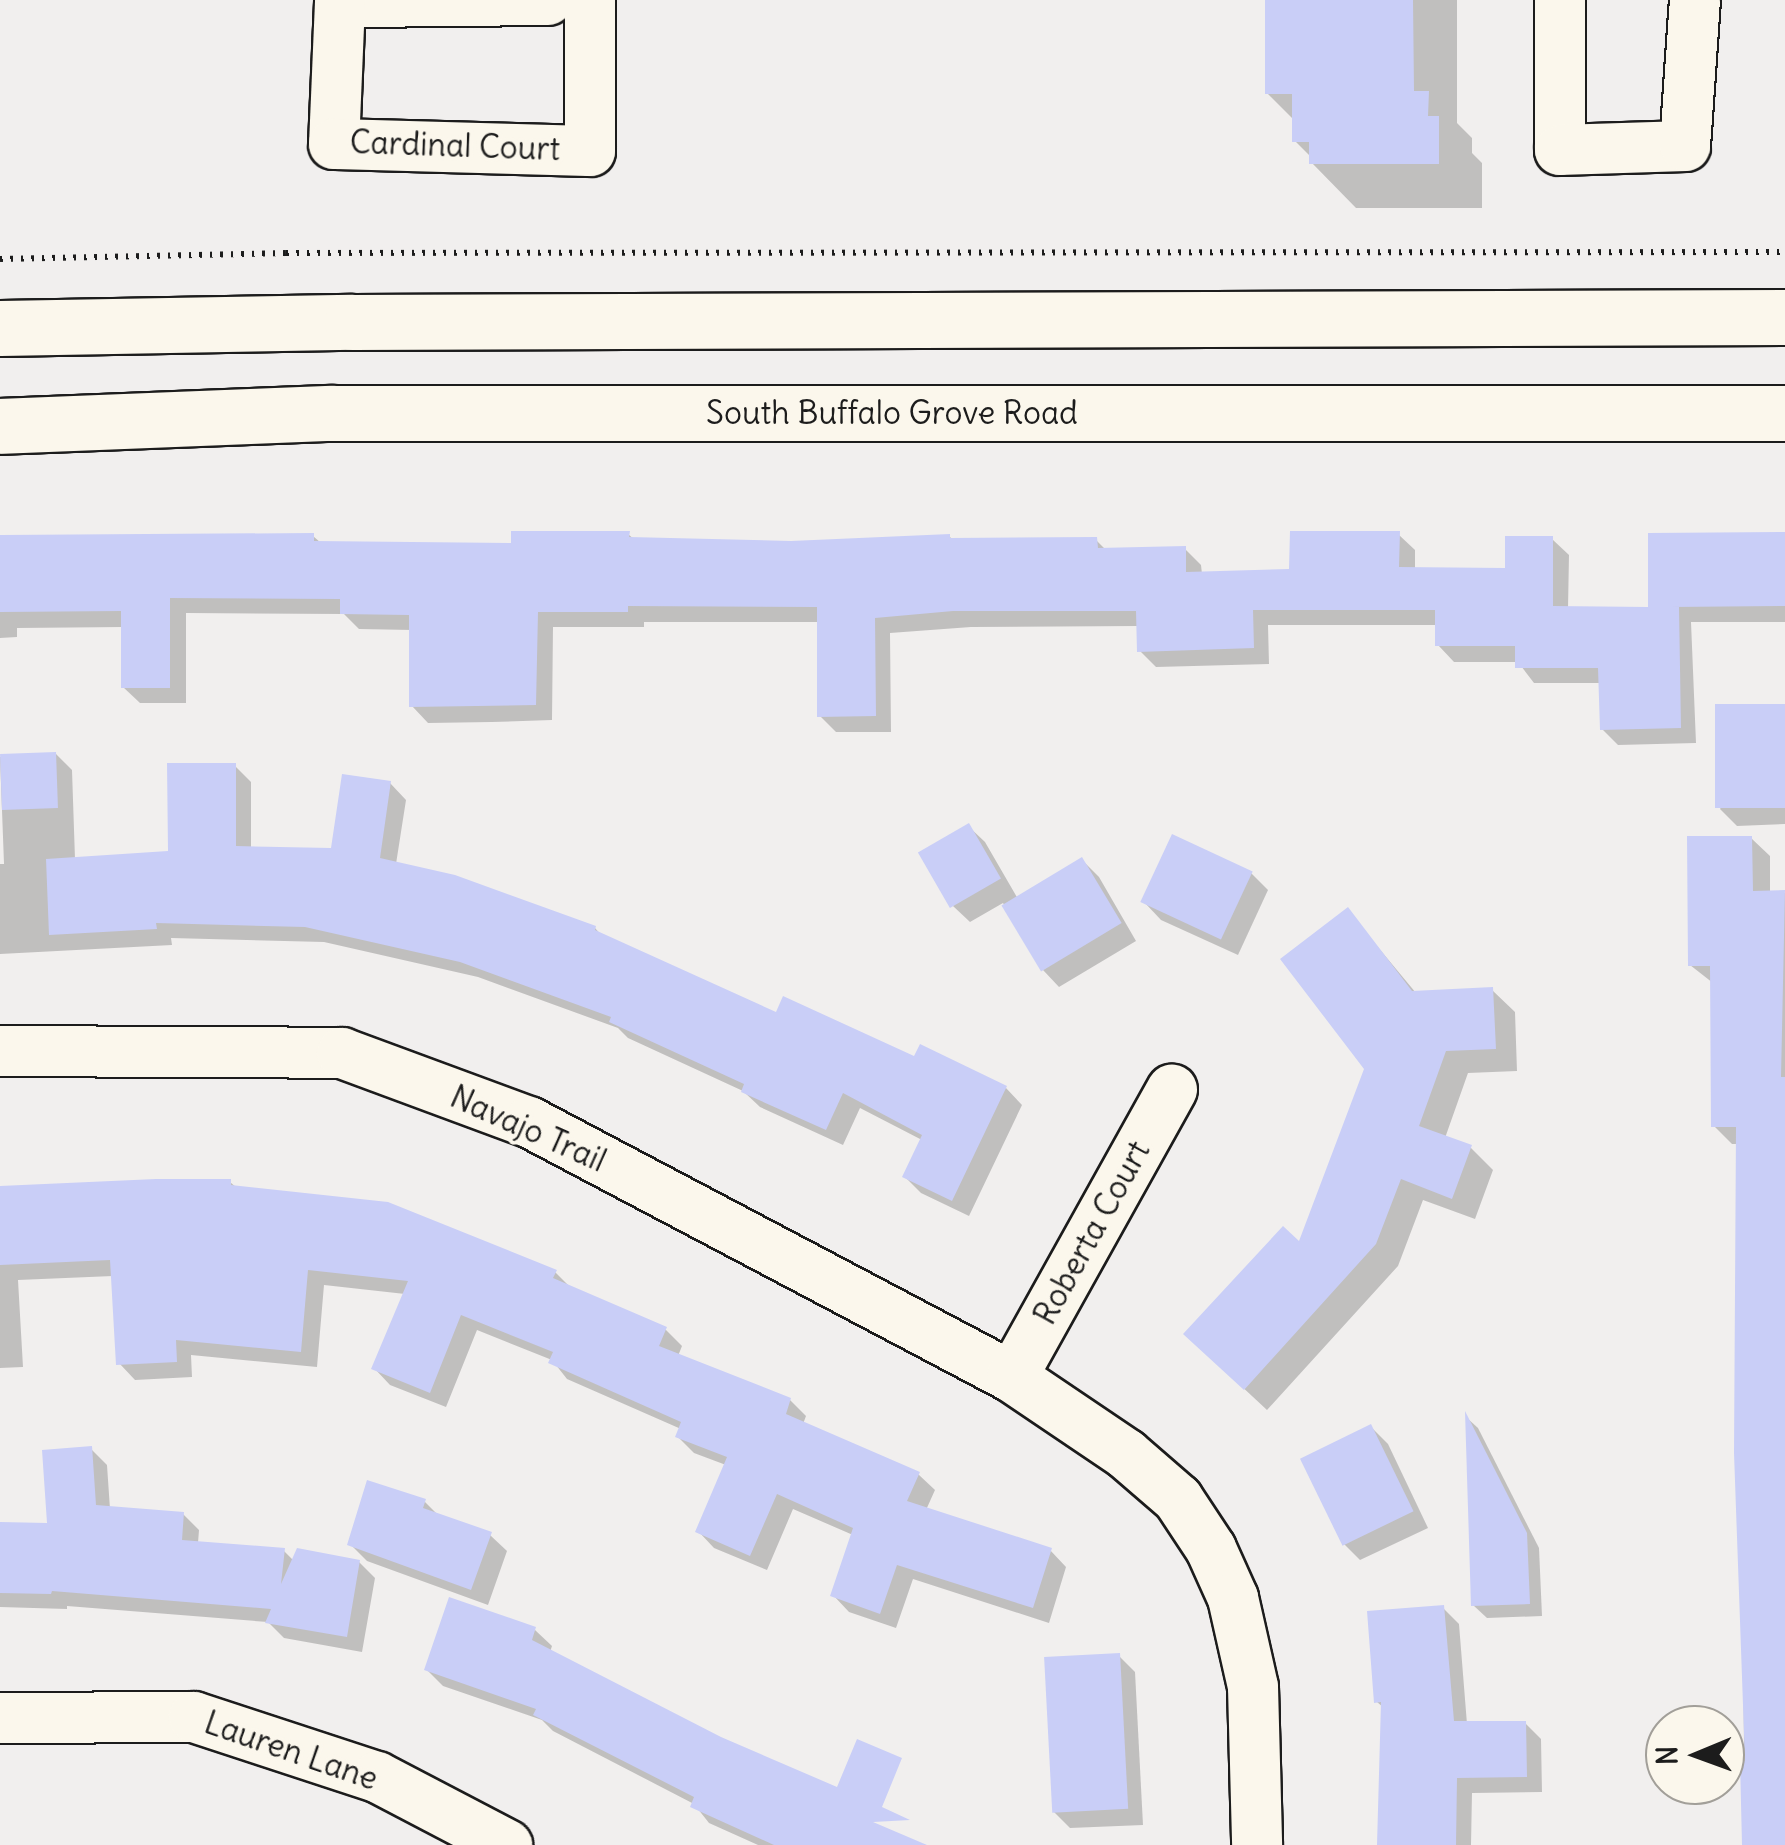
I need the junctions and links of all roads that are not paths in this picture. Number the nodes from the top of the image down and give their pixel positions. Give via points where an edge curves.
1 (548, 0) edge
2 (590, 0) edge
3 (1560, 0) edge
4 (1696, 0) edge
5 (1785, 317) edge
6 (0, 328) edge
7 (1785, 413) edge
8 (0, 426) edge
9 (0, 1050) edge
10 (1172, 1090) dead end
11 (1012, 1377) junction
12 (0, 1718) edge
13 (507, 1845) edge
14 (1256, 1845) edge

1 - 2 street, Cardinal Court via 340,2 334,144 590,152
3 - 4 street via 1560,150 1686,146
5 - 6 main road
7 - 8 main road, South Buffalo Grove Road via 330,414
9 - 11 street, Navajo Trail via 342,1053 529,1122
10 - 11 street, Roberta Court
11 - 14 street, Navajo Trail via 1126,1454 1178,1499 1211,1549 1233,1598 1253,1687
12 - 13 street, Lauren Lane via 194,1717 378,1777

